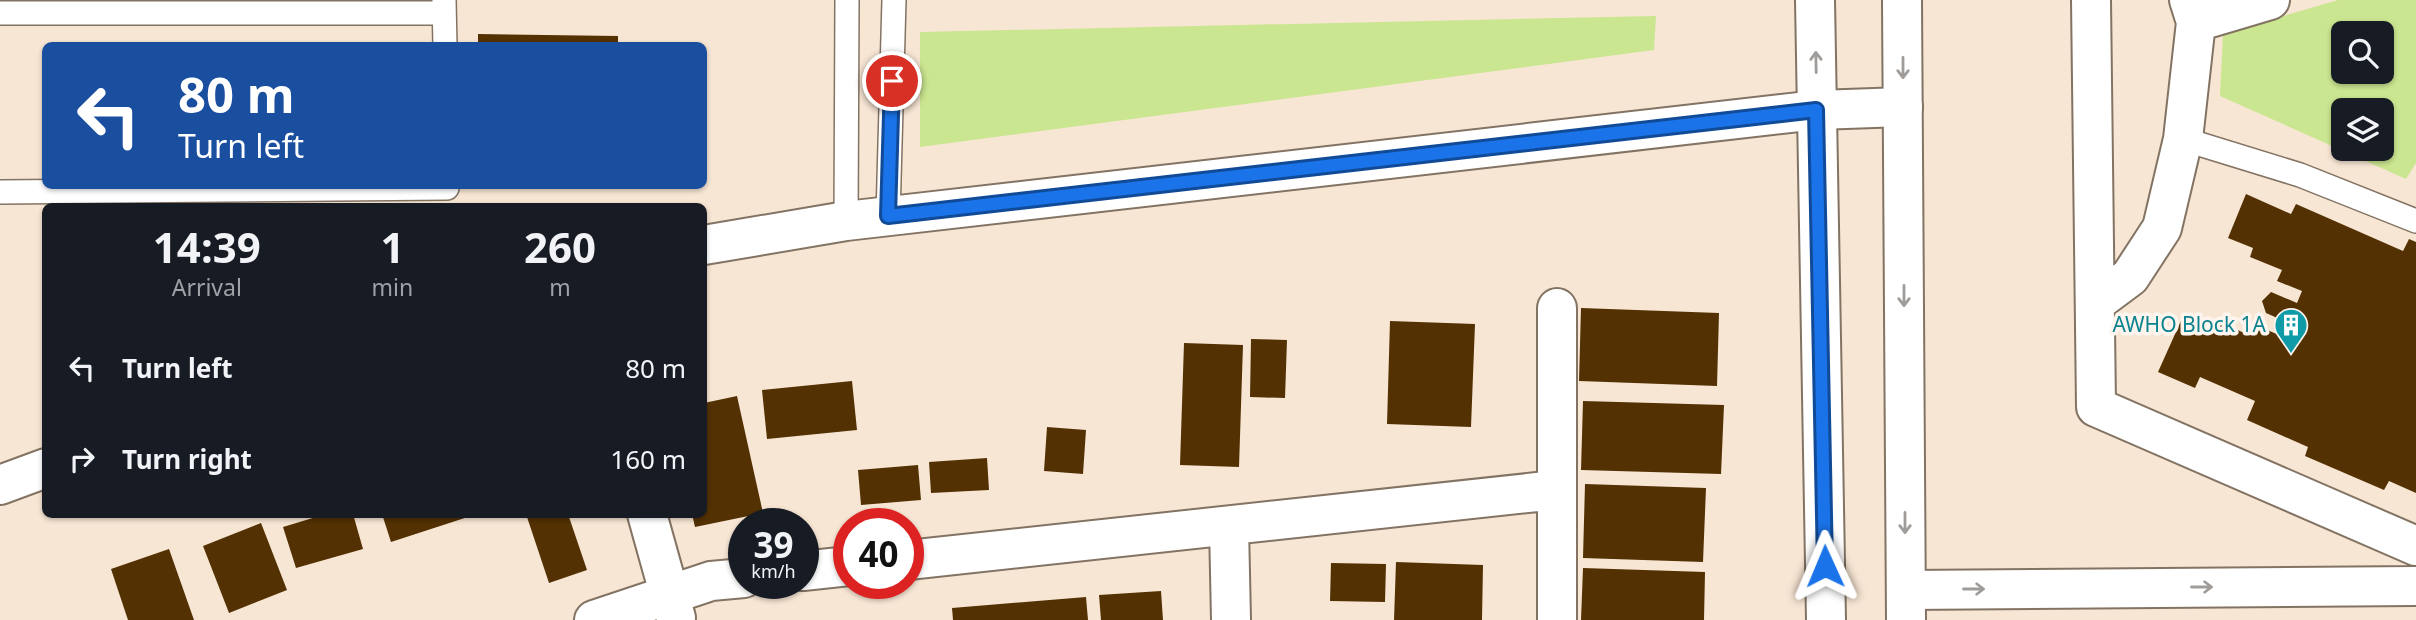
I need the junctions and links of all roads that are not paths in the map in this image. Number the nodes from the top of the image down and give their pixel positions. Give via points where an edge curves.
1 (847, 0) edge
2 (894, 0) edge
3 (1815, 0) edge
4 (1902, 0) edge
5 (2091, 0) edge
6 (2270, 0) edge
7 (444, 6) edge
8 (2192, 11) edge
9 (0, 13) edge
10 (445, 42) edge
11 (1903, 107) junction
12 (1816, 110) junction
13 (2183, 139) junction
14 (335, 189) edge
15 (0, 192) edge
16 (888, 216) junction
17 (846, 221) junction
18 (2416, 221) edge
19 (707, 244) edge
20 (2095, 303) junction
21 (1557, 308) dead end
22 (42, 469) edge
23 (0, 485) edge
24 (1556, 491) junction
25 (648, 518) edge
26 (1229, 526) junction
27 (2416, 547) edge
28 (924, 558) edge
29 (728, 579) edge
30 (2416, 586) edge
31 (1906, 605) edge
32 (673, 607) edge
33 (594, 620) edge
34 (1231, 620) edge
35 (1557, 620) edge
36 (1826, 620) edge

1 - 17 lane
2 - 16 lane
12 -> 3 street
4 -> 11 street
5 - 20 street
6 - 8 street
7 - 9 lane
7 - 10 lane
8 - 13 street
11 - 12 street
11 -> 31 street
12 - 16 street
12 - 36 street
13 - 18 lane via 2300,175
13 - 20 street via 2162,228 2130,276
14 - 15 lane
16 - 17 street
17 - 19 street
20 - 27 street via 2096,407
21 - 24 street
22 - 23 street
24 - 26 street
24 - 35 street
25 - 32 street
26 - 28 street
26 - 34 street
29 - 32 street via 711,581
31 -> 30 street
32 - 33 street

